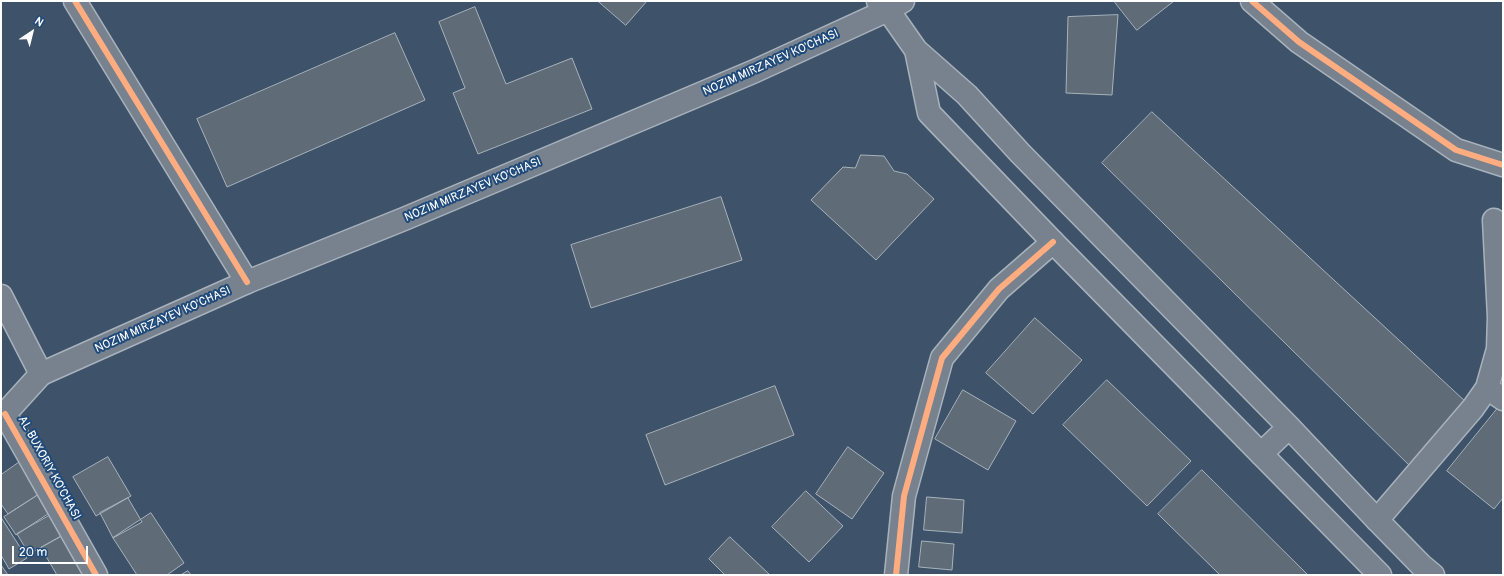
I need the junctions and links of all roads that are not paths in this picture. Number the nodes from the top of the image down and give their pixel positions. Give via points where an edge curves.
1 (75, 1) edge
2 (1252, 1) edge
3 (890, 4) edge
4 (916, 50) junction
5 (1503, 165) edge
6 (1494, 220) dead end
7 (1053, 242) junction
8 (247, 282) junction
9 (1, 296) edge
10 (41, 374) junction
11 (1495, 393) edge
12 (3, 416) edge
13 (1288, 427) junction
14 (1261, 454) junction
15 (1377, 520) junction
16 (96, 575) edge
17 (896, 575) edge
18 (1380, 575) edge
19 (1433, 575) edge

1 - 8 main road
2 - 5 main road via 1300,42 1456,150
3 - 4 main road
3 - 8 main road, NOZIM MIRZAYEV KO'CHASI via 755,71
4 - 7 main road via 929,113
4 - 13 main road via 967,95 1020,153
6 - 11 main road via 1499,317
7 - 14 main road
7 - 17 main road via 999,289 942,358 904,496
8 - 10 main road, NOZIM MIRZAYEV KO'CHASI
9 - 10 main road
10 - 12 main road
11 - 15 main road via 1473,408
12 - 16 main road, AL BUXORIY KO'CHASI
13 - 14 main road
13 - 15 main road
14 - 18 main road
15 - 19 main road

